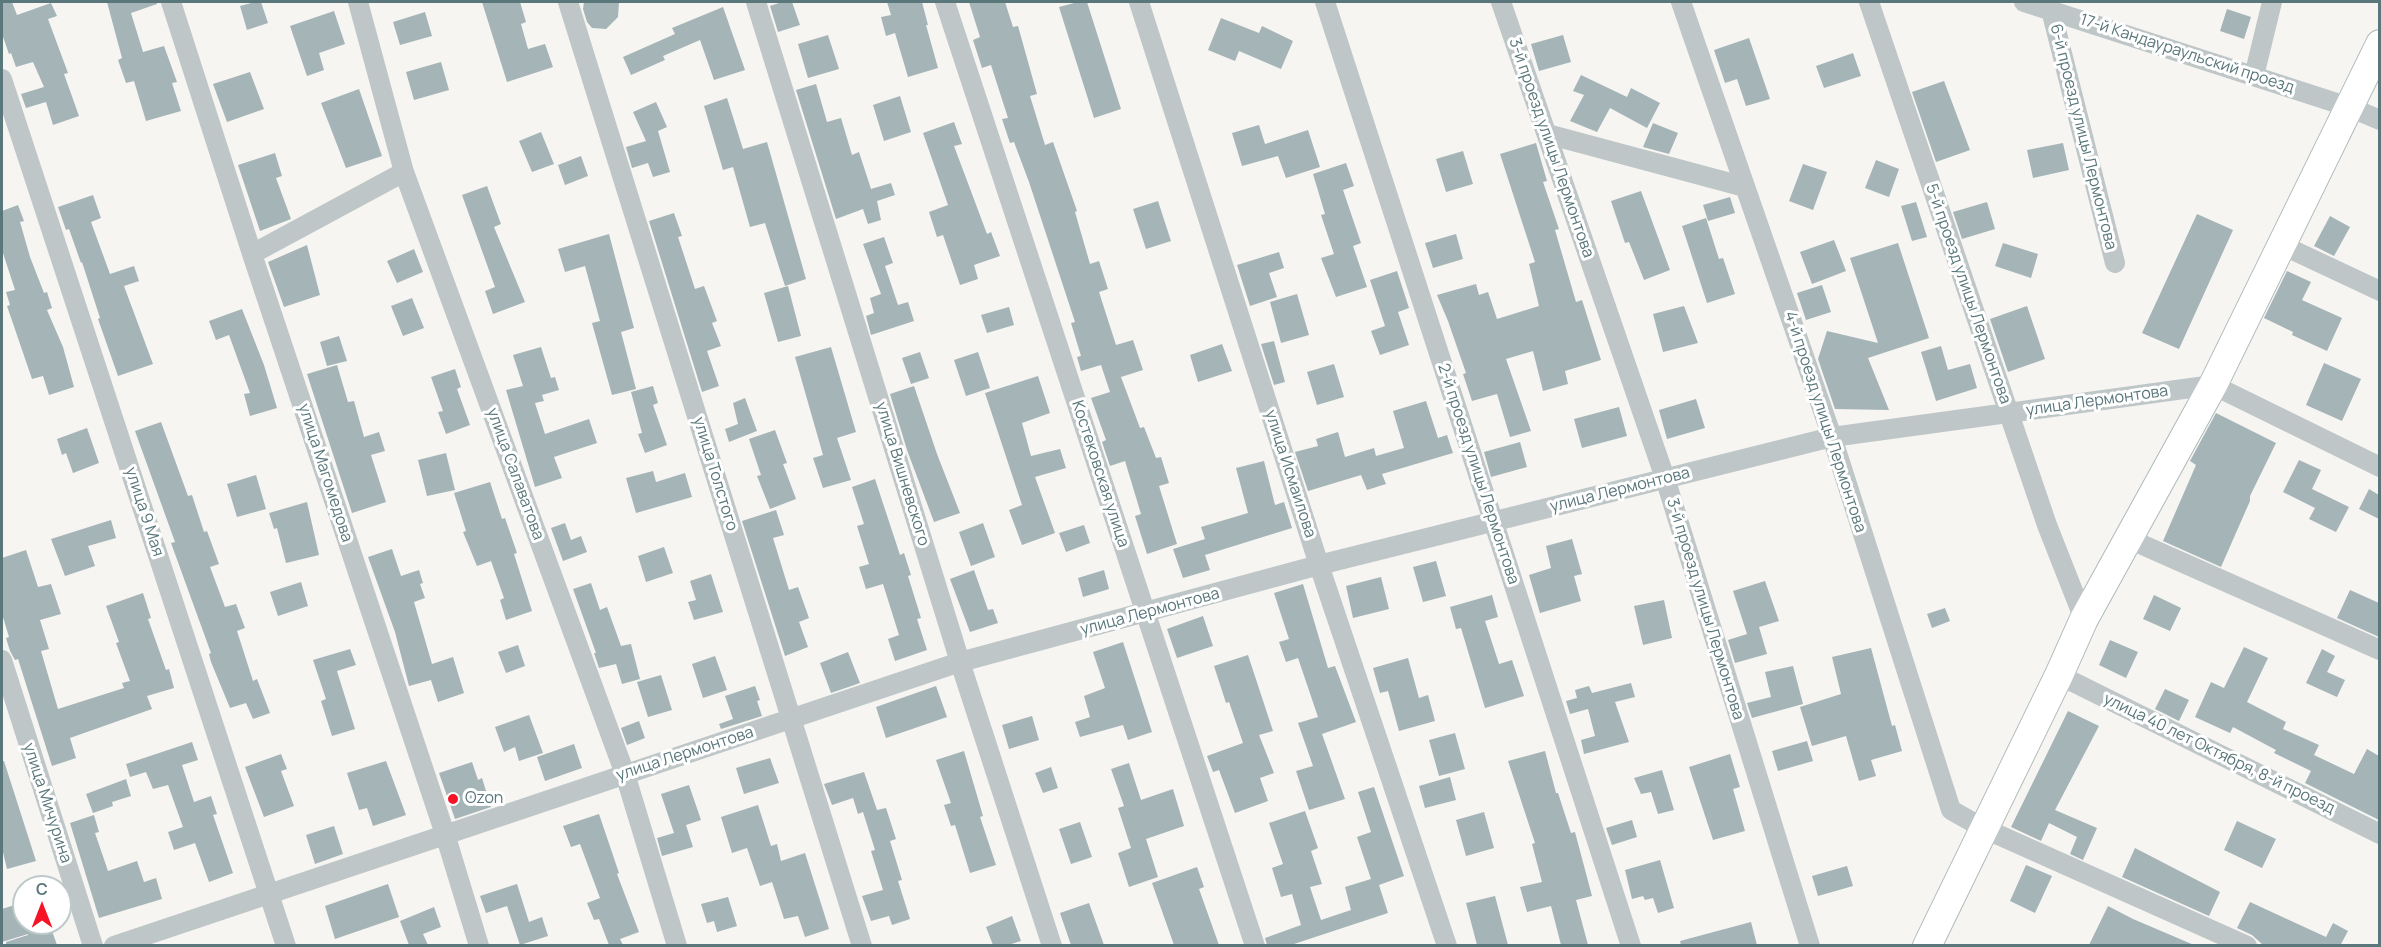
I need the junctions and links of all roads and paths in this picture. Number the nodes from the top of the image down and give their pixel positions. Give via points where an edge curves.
1 (171, 2) edge
2 (357, 2) edge
3 (568, 2) edge
4 (756, 2) edge
5 (945, 2) edge
6 (1139, 2) edge
7 (1325, 2) edge
8 (1501, 2) edge
9 (1681, 2) edge
10 (1869, 2) edge
11 (2024, 2) edge
12 (2272, 2) edge
13 (2051, 10) junction
14 (2379, 44) edge
15 (2254, 76) junction
16 (2, 79) edge
17 (2349, 106) junction
18 (2379, 120) edge
19 (1547, 134) junction
20 (404, 172) junction
21 (1745, 187) junction
22 (2282, 244) junction
23 (252, 254) junction
24 (2115, 263) dead end
25 (2379, 291) edge
26 (2213, 385) junction
27 (2009, 413) junction
28 (1832, 436) junction
29 (2379, 467) edge
30 (1665, 478) junction
31 (1494, 523) junction
32 (2127, 538) junction
33 (1319, 565) junction
34 (1146, 614) junction
35 (2084, 619) junction
36 (2379, 650) edge
37 (2, 660) edge
38 (960, 662) junction
39 (2059, 675) junction
40 (791, 718) junction
41 (625, 774) junction
42 (1983, 828) junction
43 (446, 834) junction
44 (2379, 834) edge
45 (269, 893) junction
46 (93, 945) edge
47 (114, 945) edge
48 (286, 945) edge
49 (479, 945) edge
50 (677, 945) edge
51 (862, 945) edge
52 (1052, 945) edge
53 (1255, 945) edge
54 (1447, 945) edge
55 (1631, 945) edge
56 (1810, 945) edge
57 (1928, 945) edge
58 (2247, 945) edge

1 - 23 street, улица Магомедова
2 - 20 street, улица Салаватова
3 - 40 street, улица Толстого
4 - 38 street, улица Вишневского
5 - 34 street, Костековская улица
6 - 33 street, улица Исмаилова
7 - 31 street, 2-й проезд улицы Лермонтова
8 - 19 street, 3-й проезд улицы Лермонтова
9 - 21 street, 4-й проезд улицы Лермонтова
10 - 27 street, 5-й проезд улицы Лермонтова
11 - 13 street, 17-й Кандаураульский проезд
12 - 15 street
13 - 15 street, 17-й Кандаураульский проезд
13 - 24 street, 6-й проезд улицы Лермонтова
14 - 17 street
15 - 17 street, 17-й Кандаураульский проезд
16 - 45 street, улица 9 Мая
17 - 18 street, 17-й Кандаураульский проезд
17 - 22 street
19 - 21 street
19 - 30 street, 3-й проезд улицы Лермонтова
20 - 23 street
20 - 41 street, улица Салаватова
21 - 28 street, 4-й проезд улицы Лермонтова
22 - 25 street
22 - 26 street
23 - 43 street, улица Магомедова
26 - 27 street, улица Лермонтова
26 - 29 street
26 - 32 street
27 - 28 street, улица Лермонтова
27 - 35 street, 5-й проезд улицы Лермонтова
28 - 30 street, улица Лермонтова
28 - 42 street, 4-й проезд улицы Лермонтова via 1951,810
30 - 31 street, улица Лермонтова
30 - 56 street, 3-й проезд улицы Лермонтова
31 - 33 street, улица Лермонтова
31 - 55 street, 2-й проезд улицы Лермонтова
32 - 35 street
32 - 36 street
33 - 34 street, улица Лермонтова
33 - 54 street, улица Исмаилова
34 - 38 street, улица Лермонтова
34 - 53 street, Костековская улица
35 - 39 street
37 - 46 street, улица Мичурина
38 - 40 street, улица Лермонтова
38 - 52 street, улица Вишневского
39 - 42 street
39 - 44 street, улица 40 лет Октября, 8-й проезд
40 - 41 street, улица Лермонтова
40 - 51 street, улица Толстого
41 - 43 street, улица Лермонтова
41 - 50 street, улица Салаватова
42 - 57 street
42 - 58 street, 4-й проезд улицы Лермонтова
43 - 45 street, улица Лермонтова
43 - 49 street, улица Магомедова
45 - 47 street, улица Лермонтова
45 - 48 street, улица 9 Мая

